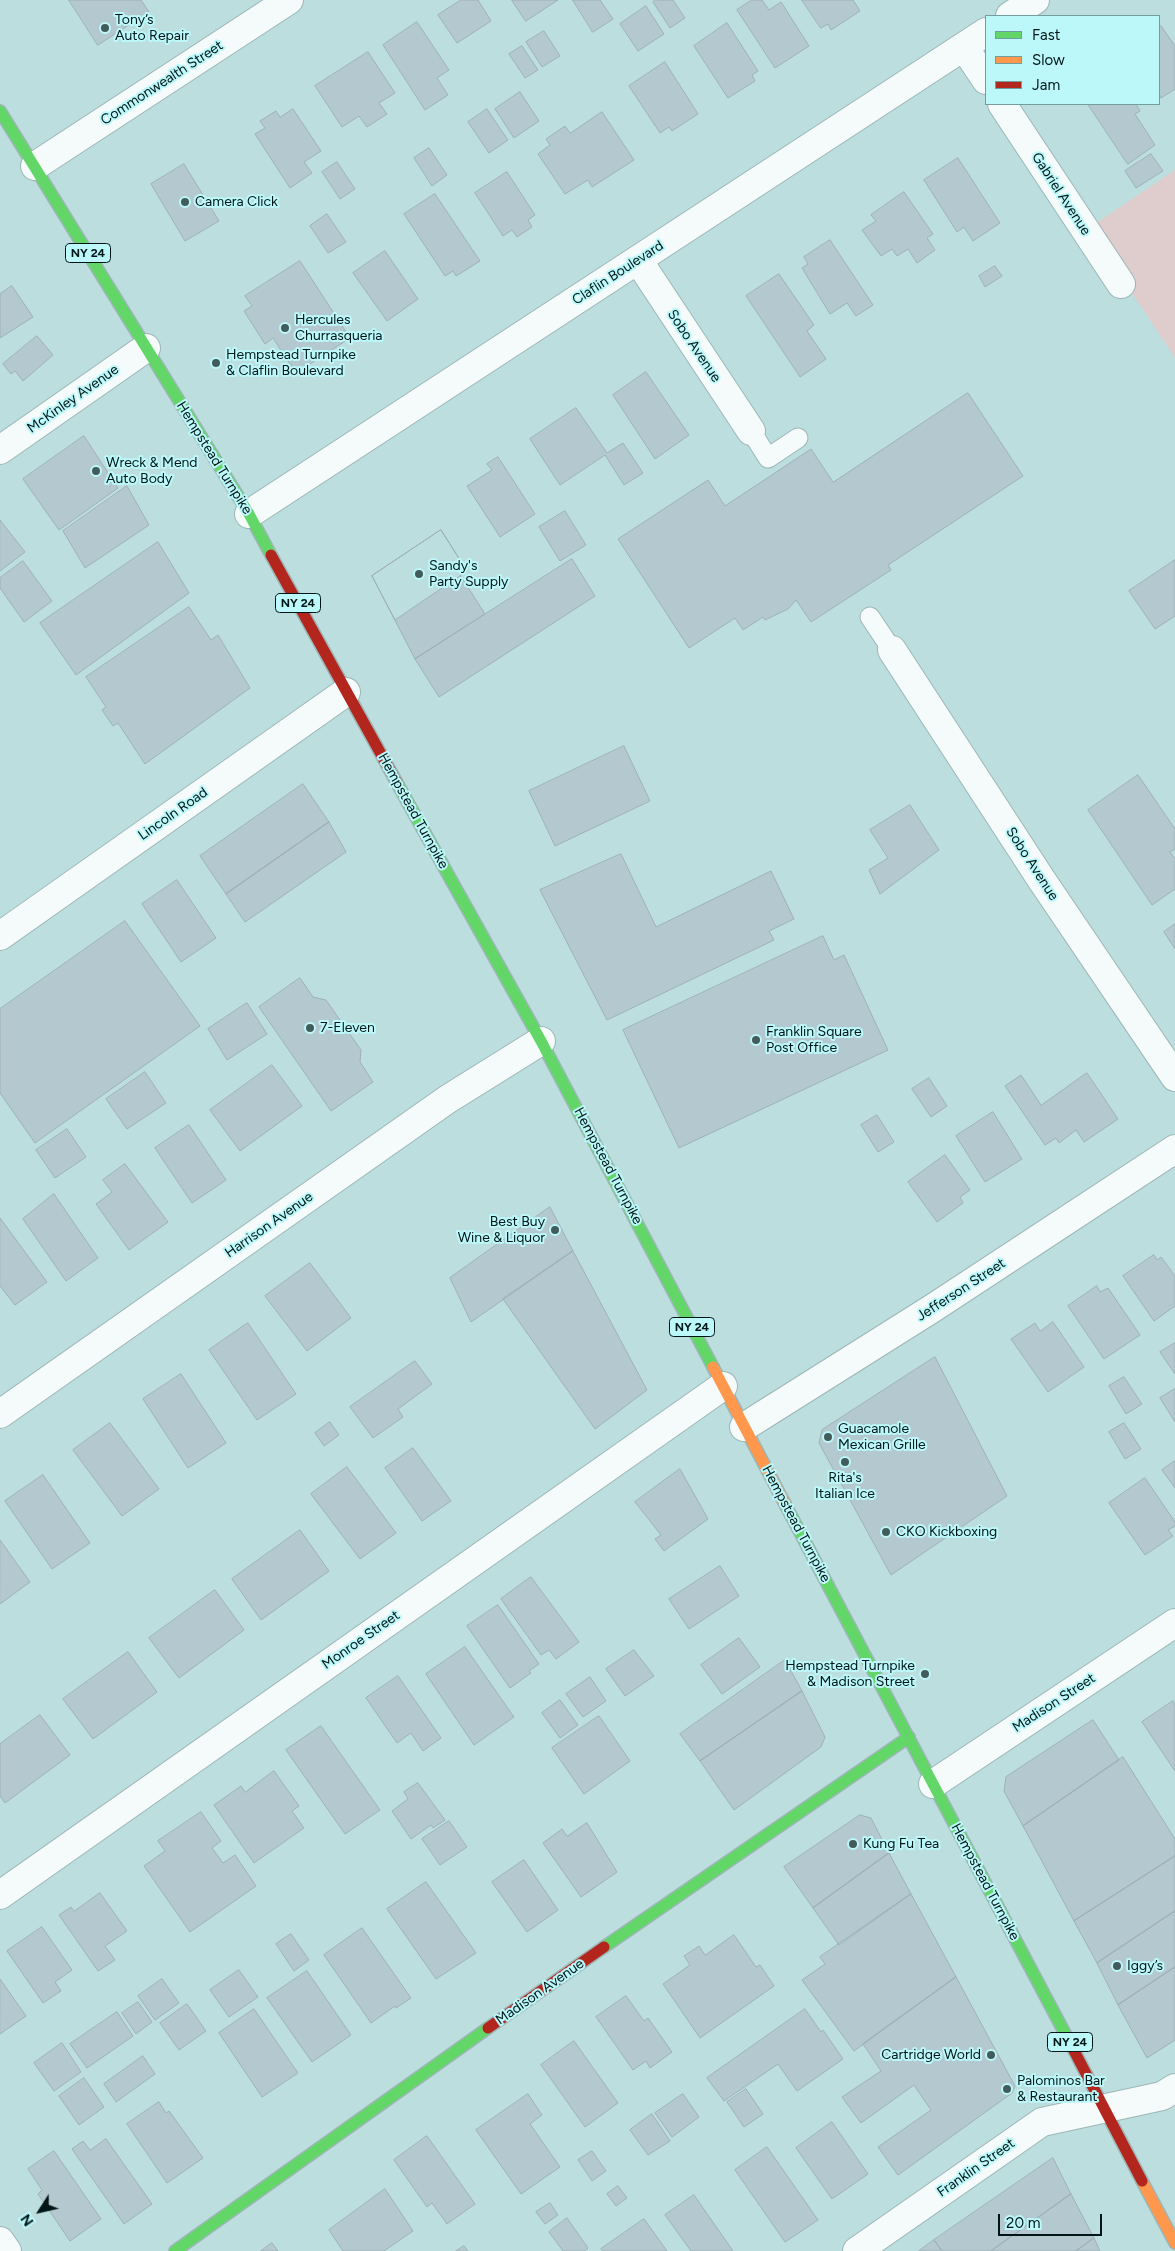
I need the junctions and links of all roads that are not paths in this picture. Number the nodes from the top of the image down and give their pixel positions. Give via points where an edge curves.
1 (288, 0) edge
2 (1035, 0) edge
3 (1012, 15) edge
4 (985, 33) edge
5 (964, 46) junction
6 (985, 78) edge
7 (1003, 105) edge
8 (0, 111) edge
9 (35, 166) junction
10 (638, 260) junction
11 (1121, 284) dead end
12 (146, 348) junction
13 (751, 431) joint
14 (798, 438) dead end
15 (0, 450) edge
16 (249, 514) junction
17 (870, 617) dead end
18 (892, 650) joint
19 (346, 692) junction
20 (0, 936) edge
21 (542, 1041) junction
22 (1175, 1076) edge
23 (1175, 1149) edge
24 (722, 1386) junction
25 (0, 1414) edge
26 (744, 1427) junction
27 (1175, 1623) edge
28 (909, 1737) junction
29 (933, 1784) junction
30 (0, 1895) edge
31 (1175, 2088) edge
32 (1105, 2110) junction
33 (0, 2241) edge
34 (1175, 2243) edge
35 (7, 2251) edge
36 (175, 2251) edge
37 (857, 2251) edge

1 - 9 street, Commonwealth Street
2 - 3 street
4 - 5 street, Claflin Boulevard
5 - 6 street
5 - 10 street, Claflin Boulevard
7 - 11 street, Gabriel Avenue
8 - 9 main road, Hempstead Turnpike / NY 24
9 - 12 main road, Hempstead Turnpike / NY 24
10 - 13 street, Sobo Avenue
10 - 16 street, Claflin Boulevard
12 - 15 street, McKinley Avenue
12 - 16 main road, Hempstead Turnpike / NY 24
13 - 14 lane via 768,458
16 - 19 main road, Hempstead Turnpike / NY 24
17 - 18 lane
18 - 22 street, Sobo Avenue
19 - 20 street, Lincoln Road
19 - 21 main road, Hempstead Turnpike / NY 24
21 - 24 main road, Hempstead Turnpike / NY 24
21 - 25 street, Harrison Avenue via 448,1098
23 - 26 street, Jefferson Street
24 - 26 main road, Hempstead Turnpike / NY 24
24 - 30 street, Monroe Street
26 - 28 main road, Hempstead Turnpike / NY 24
27 - 29 street, Madison Street
28 - 29 main road, Hempstead Turnpike / NY 24
28 - 36 main road, Madison Avenue via 552,1983
29 - 32 main road, Hempstead Turnpike / NY 24
31 - 32 street, Franklin Street via 1162,2096
32 - 34 main road, Hempstead Turnpike / NY 24
32 - 37 street, Franklin Street via 1042,2122
33 - 35 street

